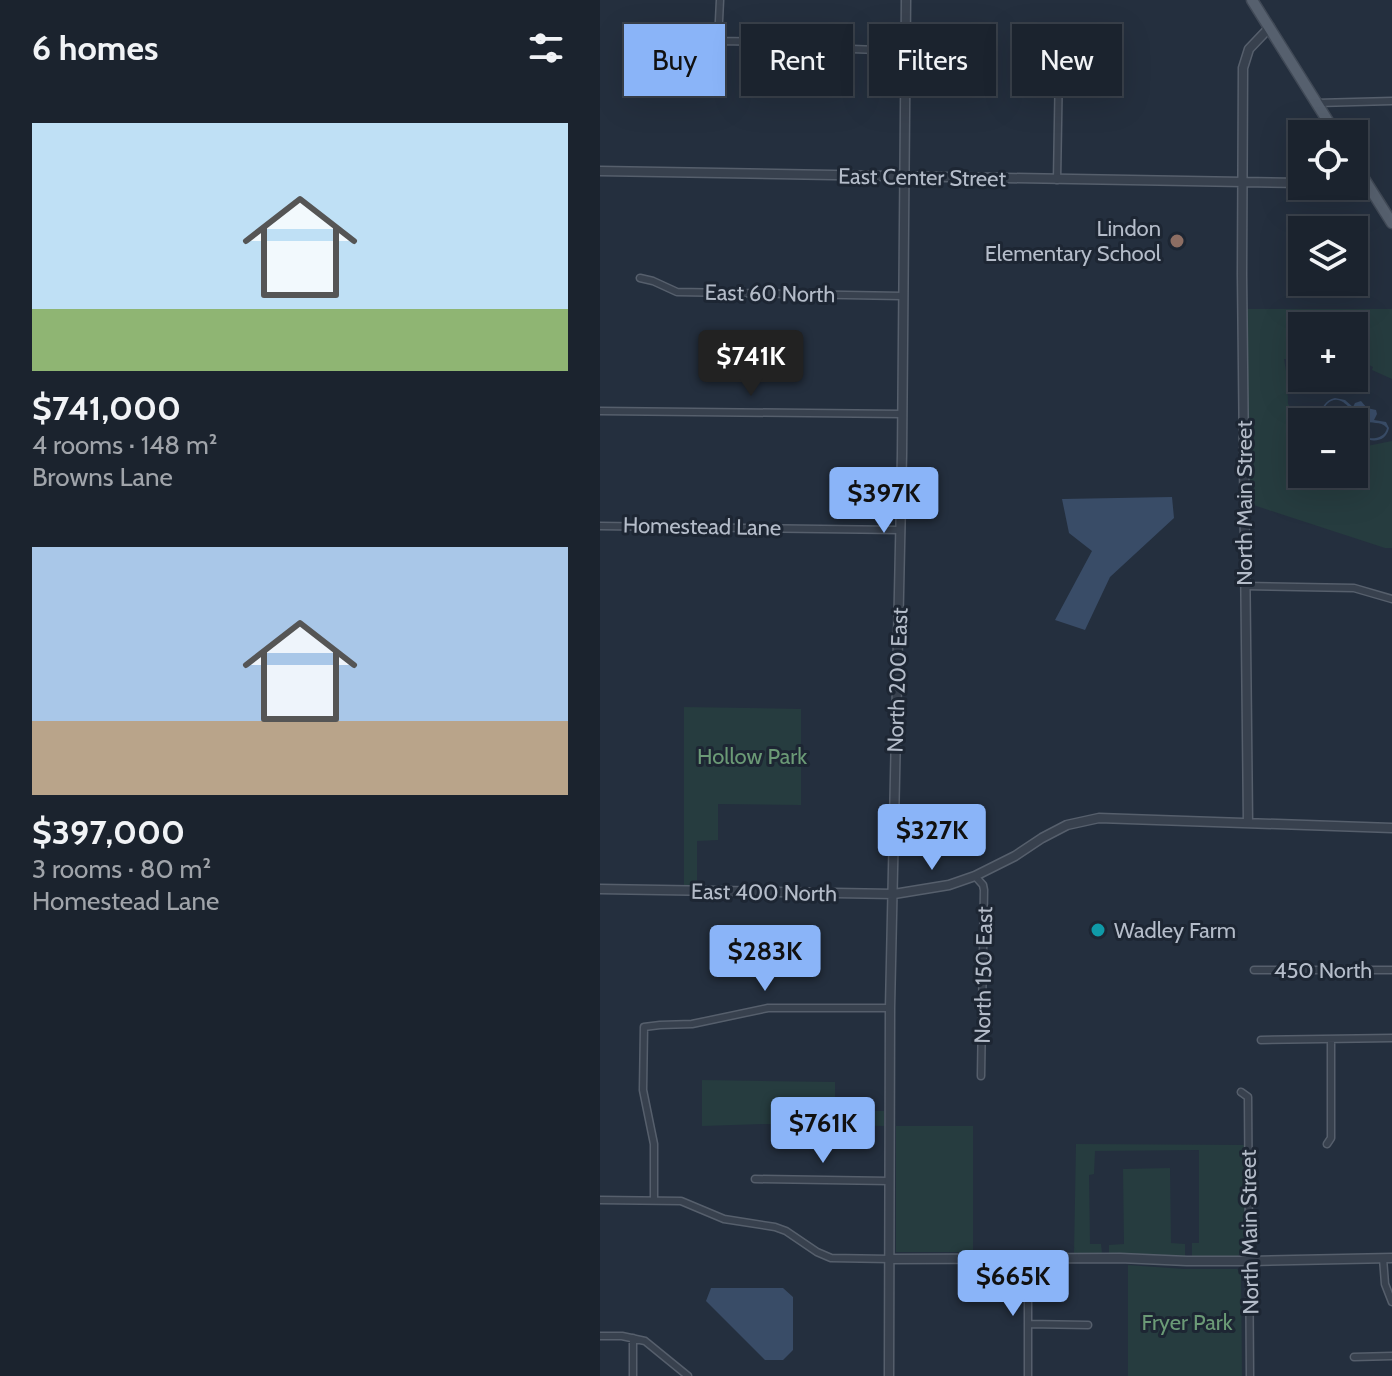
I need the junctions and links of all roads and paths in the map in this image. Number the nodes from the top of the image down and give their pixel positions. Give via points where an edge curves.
1 (720, 0) edge
2 (906, 0) edge
3 (1252, 0) edge
4 (719, 24) edge
5 (906, 24) edge
6 (1270, 27) junction
7 (725, 41) edge
8 (869, 50) edge
9 (905, 96) edge
10 (1058, 96) edge
11 (1392, 101) edge
12 (1317, 103) junction
13 (1327, 120) edge
14 (600, 171) edge
15 (905, 177) junction
16 (1057, 180) junction
17 (1243, 183) junction
18 (1288, 183) edge
19 (1368, 186) edge
20 (1392, 223) edge
21 (640, 278) dead end
22 (902, 296) junction
23 (600, 411) edge
24 (902, 414) junction
25 (600, 526) edge
26 (900, 530) junction
27 (1245, 586) junction
28 (1392, 599) edge
29 (1248, 823) junction
30 (1392, 828) edge
31 (975, 876) junction
32 (600, 889) edge
33 (894, 894) junction
34 (1254, 970) dead end
35 (1392, 970) edge
36 (890, 1008) junction
37 (1392, 1038) edge
38 (1331, 1039) junction
39 (1261, 1040) dead end
40 (981, 1076) dead end
41 (1241, 1092) dead end
42 (1327, 1144) dead end
43 (755, 1179) dead end
44 (890, 1181) junction
45 (600, 1200) edge
46 (654, 1200) junction
47 (1388, 1258) edge
48 (890, 1259) junction
49 (1028, 1259) junction
50 (1250, 1261) junction
51 (1392, 1302) edge
52 (1028, 1324) junction
53 (1088, 1325) dead end
54 (600, 1336) edge
55 (633, 1338) junction
56 (1392, 1356) edge
57 (1354, 1357) dead end
58 (633, 1376) edge
59 (688, 1376) edge
60 (889, 1376) edge
61 (1028, 1376) edge
62 (1250, 1376) edge

1 - 4 street
2 - 5 street, North 200 East
3 - 6 main road
6 - 12 main road
6 - 17 street, North Main Street via 1249,49 1243,68
7 - 8 street
9 - 15 street, North 200 East
10 - 16 street
11 - 12 street
12 - 13 main road
14 - 15 street, East Center Street
15 - 16 street, East Center Street
15 - 22 street, North 200 East
16 - 17 street, East Center Street
17 - 18 street, East Center Street
17 - 27 street, North Main Street
19 - 20 main road
21 - 22 street, East 60 North via 677,292
22 - 24 street, North 200 East
23 - 24 street
24 - 26 street, North 200 East
25 - 26 street, Homestead Lane
26 - 33 street, North 200 East
27 - 28 street via 1354,588
27 - 29 street, North Main Street
29 - 30 street, East 400 North
29 - 31 street, East 400 North via 1099,818 1067,825
31 - 33 street, East 400 North
31 - 40 street, North 150 East via 984,890
32 - 33 street, East 400 North
33 - 36 street, North 200 East
34 - 35 street, 450 North
36 - 44 street, North 200 East
36 - 46 street via 768,1008 692,1024 644,1027 643,1090 654,1144
37 - 38 street
38 - 39 street
38 - 42 street
41 - 50 street, North Main Street via 1248,1097
43 - 44 street
44 - 48 street, North 200 East
45 - 46 street
46 - 48 street via 681,1201 724,1219 775,1227 831,1258
47 - 50 street
47 - 51 street via 1385,1284
48 - 49 street
48 - 60 street, North 200 East
49 - 50 street
49 - 52 street
50 - 62 street, North Main Street
52 - 53 street
52 - 61 street
54 - 55 street
55 - 58 street
55 - 59 street via 645,1341
56 - 57 street

